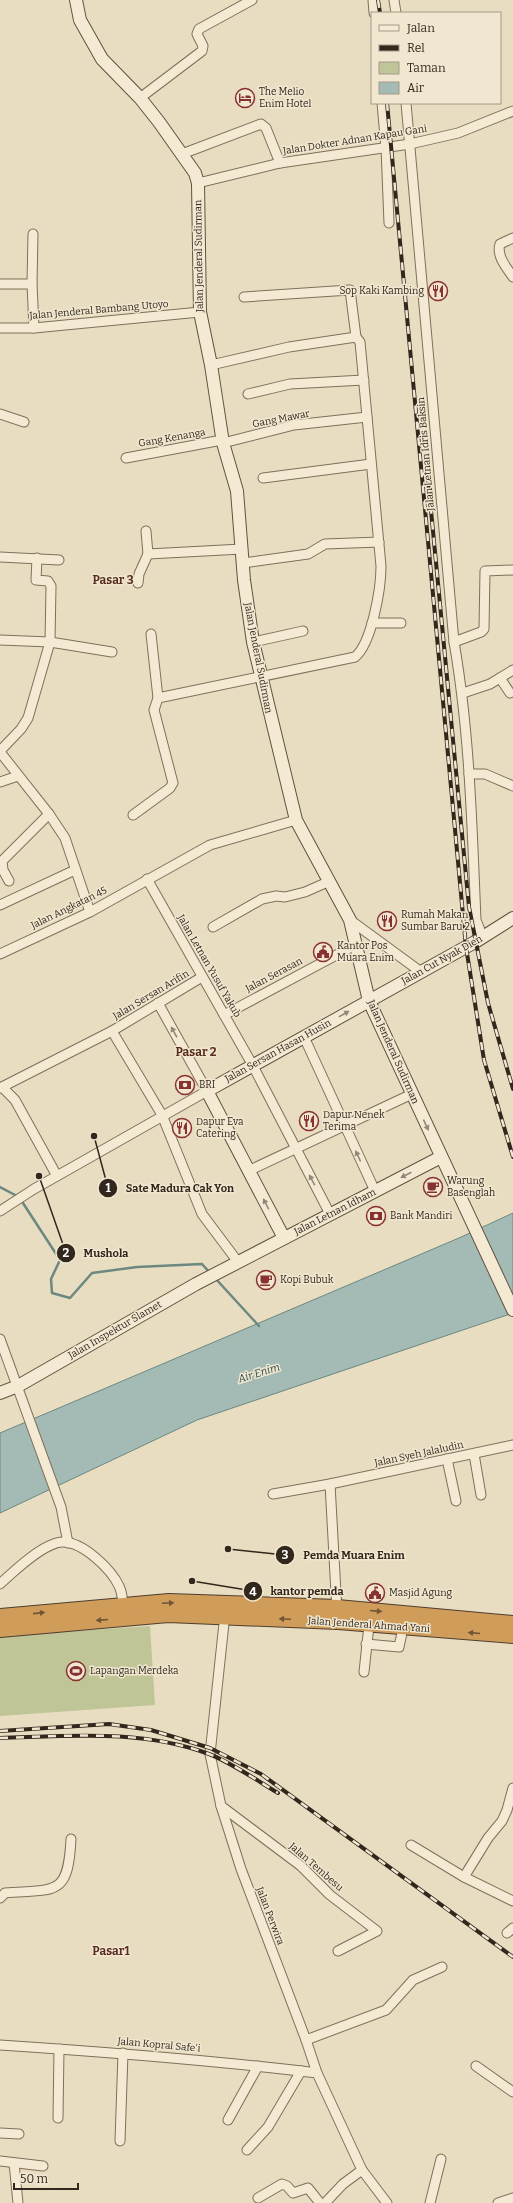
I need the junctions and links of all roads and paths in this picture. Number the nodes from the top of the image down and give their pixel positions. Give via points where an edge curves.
1 (76, 0) edge
2 (252, 0) edge
3 (373, 0) edge
4 (394, 0) edge
5 (374, 12) edge
6 (396, 12) edge
7 (140, 98) junction
8 (382, 104) edge
9 (406, 104) edge
10 (513, 111) edge
11 (410, 144) junction
12 (386, 148) junction
13 (182, 154) junction
14 (280, 163) junction
15 (198, 183) junction
16 (389, 223) dead end
17 (33, 234) dead end
18 (513, 238) edge
19 (513, 278) edge
20 (0, 284) edge
21 (32, 284) junction
22 (244, 297) dead end
23 (200, 312) junction
24 (0, 328) edge
25 (34, 328) junction
26 (356, 337) junction
27 (211, 365) junction
28 (364, 380) junction
29 (248, 394) dead end
30 (0, 414) edge
31 (367, 417) junction
32 (24, 422) dead end
33 (223, 442) junction
34 (126, 458) dead end
35 (371, 464) junction
36 (263, 478) dead end
37 (146, 531) dead end
38 (379, 542) junction
39 (242, 549) junction
40 (148, 554) junction
41 (0, 557) edge
42 (37, 558) junction
43 (59, 560) dead end
44 (243, 563) junction
45 (513, 570) edge
46 (138, 583) dead end
47 (372, 623) junction
48 (401, 624) dead end
49 (303, 631) dead end
50 (151, 634) dead end
51 (0, 640) edge
52 (50, 642) junction
53 (253, 642) junction
54 (454, 642) junction
55 (112, 652) dead end
56 (513, 670) edge
57 (260, 677) junction
58 (500, 678) junction
59 (463, 693) junction
60 (510, 694) dead end
61 (158, 698) junction
62 (0, 752) edge
63 (469, 774) junction
64 (18, 776) junction
65 (0, 782) edge
66 (513, 786) edge
67 (49, 814) junction
68 (133, 815) dead end
69 (296, 820) junction
70 (75, 870) junction
71 (147, 880) junction
72 (9, 881) dead end
73 (330, 881) junction
74 (0, 905) edge
75 (90, 912) junction
76 (513, 918) edge
77 (350, 920) junction
78 (213, 927) dead end
79 (483, 938) junction
80 (357, 944) junction
81 (0, 954) edge
82 (421, 972) junction
83 (202, 977) junction
84 (369, 1001) junction
85 (158, 1003) junction
86 (224, 1015) junction
87 (112, 1032) junction
88 (304, 1037) junction
89 (252, 1064) junction
90 (1, 1087) edge
91 (207, 1091) junction
92 (412, 1094) junction
93 (162, 1115) junction
94 (344, 1126) junction
95 (295, 1149) junction
96 (441, 1157) junction
97 (248, 1170) junction
98 (57, 1176) junction
99 (374, 1191) junction
100 (3, 1208) edge
101 (330, 1214) junction
102 (284, 1238) junction
103 (233, 1264) junction
104 (513, 1310) edge
105 (0, 1339) edge
106 (18, 1386) junction
107 (0, 1393) edge
108 (513, 1445) edge
109 (474, 1454) junction
110 (447, 1459) junction
111 (330, 1484) junction
112 (273, 1494) dead end
113 (481, 1495) dead end
114 (456, 1501) dead end
115 (68, 1543) junction
116 (0, 1584) edge
117 (225, 1611) junction
118 (123, 1612) junction
119 (337, 1614) junction
120 (0, 1617) edge
121 (513, 1624) edge
122 (369, 1625) junction
123 (403, 1628) junction
124 (0, 1629) edge
125 (513, 1635) edge
126 (366, 1644) junction
127 (364, 1672) dead end
128 (513, 1788) edge
129 (221, 1806) junction
130 (510, 1810) edge
131 (71, 1839) dead end
132 (411, 1845) dead end
133 (464, 1877) junction
134 (0, 1898) edge
135 (513, 1900) edge
136 (338, 1951) dead end
137 (442, 1967) dead end
138 (306, 2040) junction
139 (0, 2045) edge
140 (60, 2049) junction
141 (123, 2053) junction
142 (258, 2066) junction
143 (476, 2066) dead end
144 (301, 2071) junction
145 (316, 2073) junction
146 (513, 2092) edge
147 (58, 2118) dead end
148 (228, 2120) dead end
149 (0, 2133) edge
150 (19, 2134) dead end
151 (120, 2141) dead end
152 (247, 2150) dead end
153 (441, 2159) dead end
154 (0, 2161) edge
155 (14, 2163) junction
156 (43, 2166) dead end
157 (362, 2170) junction
158 (258, 2198) dead end
159 (386, 2202) edge
160 (18, 2203) edge
161 (320, 2203) edge
162 (324, 2203) edge
163 (430, 2203) edge

1 - 7 main road, Jalan Jenderal Sudirman via 80,20 102,59
2 - 7 street via 199,29 197,34 203,46 199,55
3 - 5 street
4 - 6 street
7 - 13 main road, Jalan Jenderal Sudirman
8 - 12 street
9 - 11 street, Jalan Letnan Idris Baksin
10 - 11 street, Jalan Dokter Adnan Kapau Gani via 458,133
11 - 12 street, Jalan Dokter Adnan Kapau Gani
11 - 54 street, Jalan Letnan Idris Baksin
12 - 14 street, Jalan Dokter Adnan Kapau Gani
12 - 16 street
13 - 14 street via 261,124 266,128
13 - 15 main road, Jalan Jenderal Sudirman
14 - 15 street, Jalan Dokter Adnan Kapau Gani
15 - 23 main road, Jalan Jenderal Sudirman
17 - 21 street
18 - 19 street via 500,244 499,248 500,255
20 - 21 street
21 - 25 street
22 - 26 street via 350,290
23 - 25 street, Jalan Jenderal Bambang Utoyo
23 - 27 main road, Jalan Jenderal Sudirman
24 - 25 street, Jalan Jenderal Bambang Utoyo
26 - 27 street via 289,347
26 - 28 street via 360,342
27 - 33 main road, Jalan Jenderal Sudirman
28 - 29 street via 290,384
28 - 31 street
30 - 32 street
31 - 33 street, Gang Mawar via 294,425
31 - 35 street
33 - 34 street, Gang Kenanga
33 - 39 main road, Jalan Jenderal Sudirman via 237,491
35 - 36 street
35 - 38 street
37 - 40 street
38 - 44 street via 325,544 308,554
38 - 47 street via 381,589
39 - 40 street
39 - 44 main road, Jalan Jenderal Sudirman
40 - 46 street
41 - 42 street
42 - 43 street
42 - 52 street via 36,580 48,582 51,586
44 - 53 main road, Jalan Jenderal Sudirman
45 - 54 street via 485,571 484,628 481,632
47 - 48 street
47 - 57 street via 355,657
49 - 53 street
50 - 61 street
51 - 52 street
52 - 55 street
52 - 62 street via 28,718
53 - 57 main road, Jalan Jenderal Sudirman
54 - 59 street, Jalan Letnan Idris Baksin
56 - 58 street
57 - 61 street
57 - 69 main road, Jalan Jenderal Sudirman
58 - 59 street
58 - 60 street
59 - 63 street, Jalan Letnan Idris Baksin
61 - 68 street via 154,710 173,783 170,788
62 - 64 street
63 - 66 street via 485,774
63 - 79 street, Jalan Letnan Idris Baksin via 476,920
64 - 65 street
64 - 67 street
67 - 70 street via 65,838
67 - 72 street via 2,862
69 - 71 street, Jalan Angkatan 45 via 210,845
69 - 73 main road, Jalan Jenderal Sudirman
70 - 74 street
70 - 75 street
71 - 75 street, Jalan Angkatan 45
71 - 83 street, Jalan Letnan Yusuf Yakub
73 - 77 main road, Jalan Jenderal Sudirman
73 - 78 street via 305,892 262,899
75 - 81 street, Jalan Angkatan 45
76 - 79 main road, Jalan Cut Nyak Dien
77 - 80 main road, Jalan Jenderal Sudirman
77 - 82 street
79 - 82 main road, Jalan Cut Nyak Dien
80 - 84 main road, Jalan Jenderal Sudirman
80 - 86 street, Jalan Serasan
82 - 84 main road, Jalan Cut Nyak Dien
83 - 85 street, Jalan Sersan Arifin
83 - 86 street, Jalan Letnan Yusuf Yakub
88 -> 84 main road, Jalan Sersan Hasan Husin
84 - 92 main road, Jalan Jenderal Sudirman
85 - 87 street, Jalan Sersan Arifin
91 -> 85 street
86 - 89 street, Jalan Letnan Yusuf Yakub
87 - 90 street, Jalan Sersan Arifin
87 - 93 street
88 - 89 main road, Jalan Sersan Hasan Husin
88 - 94 street
89 - 91 main road, Jalan Sersan Hasan Husin
89 - 95 street, Jalan Letnan Yusuf Yakub
90 - 98 street via 15,1100
91 - 93 street
91 - 97 main road
92 - 94 street
92 -> 96 main road, Jalan Jenderal Sudirman
93 - 98 street
93 - 103 street via 202,1214
94 - 95 street
99 -> 94 street
95 - 97 street
101 -> 95 street, Jalan Letnan Yusuf Yakub
96 -> 99 main road, Jalan Letnan Idham
96 - 104 main road, Jalan Jenderal Sudirman
102 -> 97 main road
98 - 100 street
99 - 101 main road, Jalan Letnan Idham
101 - 102 main road, Jalan Letnan Idham
102 - 103 main road, Jalan Letnan Idham
103 - 106 main road, Jalan Inspektur Slamet
105 - 106 street
106 - 107 main road, Jalan Inspektur Slamet
106 - 115 street via 61,1506
108 - 109 street, Jalan Syeh Jalaludin
109 - 110 street, Jalan Syeh Jalaludin
109 - 113 street
110 - 111 street, Jalan Syeh Jalaludin
110 - 114 street
111 - 112 street, Jalan Syeh Jalaludin
111 - 119 street
115 - 116 street via 50,1546
115 - 118 street via 84,1550 108,1570 120,1587
117 - 118 highway, Jalan Jenderal Ahmad Yani via 169,1602
117 - 119 highway, Jalan Jenderal Ahmad Yani
117 - 129 street, Jalan Perwira via 210,1754
120 -> 118 highway
118 -> 124 highway
119 -> 121 highway, Jalan Jenderal Ahmad Yani
119 - 122 highway, Jalan Jenderal Ahmad Yani
122 - 123 highway, Jalan Jenderal Ahmad Yani
122 - 126 street
125 -> 123 highway, Jalan Jenderal Ahmad Yani
123 - 126 street via 399,1647
126 - 127 street
128 - 130 street
129 - 136 street, Jalan Tembesu via 301,1866 330,1895 377,1931
129 - 138 street, Jalan Perwira via 240,1869
130 - 133 street
131 - 134 street via 70,1865 58,1887 5,1893
132 - 133 street
133 - 135 street
137 - 138 street via 412,1980 386,2010
138 - 145 street, Jalan Perwira
139 - 140 street, Jalan Kopral Safe'i
140 - 141 street, Jalan Kopral Safe'i
140 - 147 street
141 - 142 street, Jalan Kopral Safe'i
141 - 151 street
142 - 144 street, Jalan Kopral Safe'i
142 - 148 street
143 - 146 street
144 - 145 street, Jalan Kopral Safe'i
144 - 152 street via 268,2127
145 - 157 street, Jalan Perwira
149 - 150 street
153 - 163 street
154 - 155 street
155 - 156 street
155 - 160 street
157 - 159 street, Jalan Perwira
157 - 162 street
158 - 161 street via 282,2184 293,2193 308,2188

